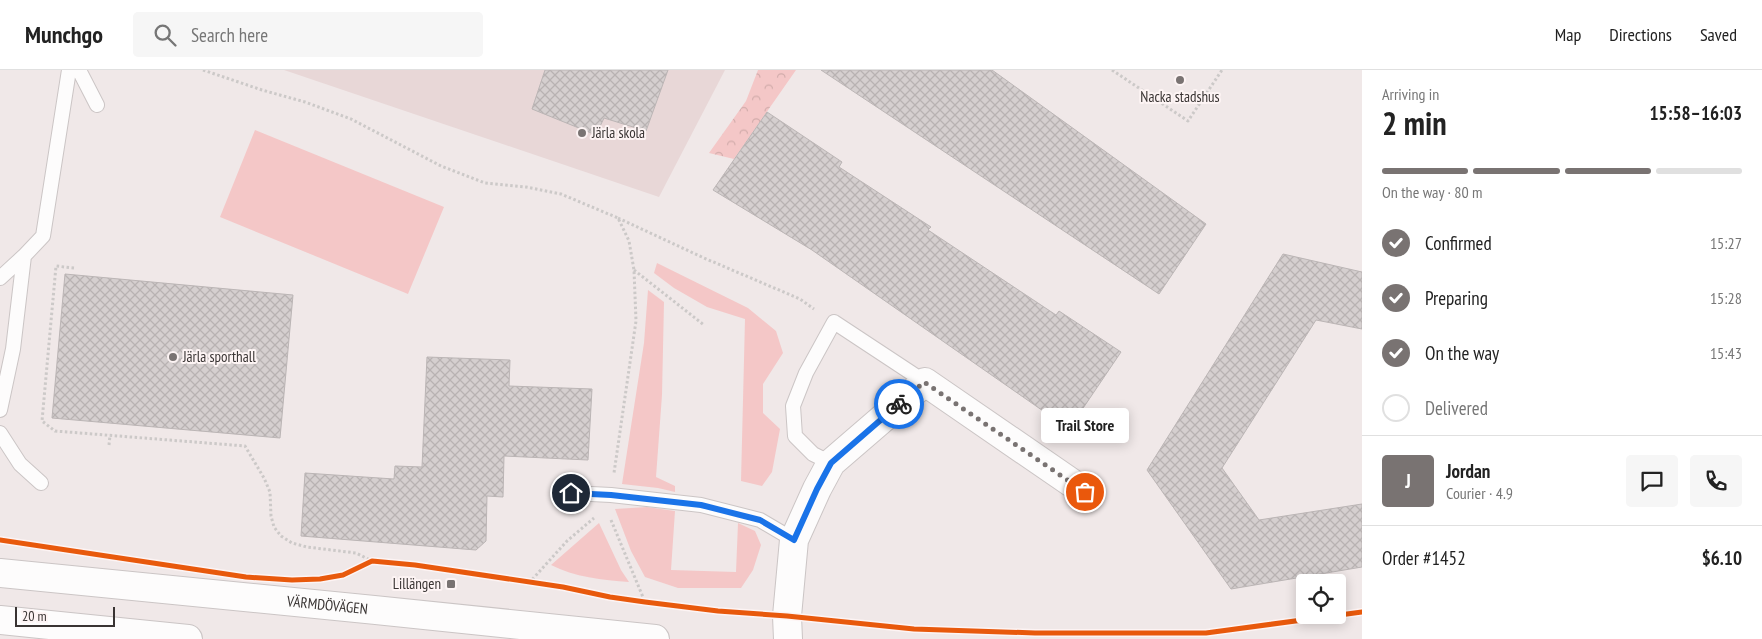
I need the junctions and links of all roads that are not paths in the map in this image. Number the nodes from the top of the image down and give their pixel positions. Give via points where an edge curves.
1 (69, 70) edge
2 (79, 70) edge
3 (97, 105) dead end
4 (24, 256) junction
5 (0, 278) edge
6 (924, 382) junction
7 (0, 410) edge
8 (0, 433) edge
9 (831, 463) junction
10 (41, 483) dead end
11 (1085, 492) dead end
12 (571, 493) dead end
13 (794, 540) junction
14 (0, 573) edge
15 (0, 620) edge
16 (788, 628) edge
17 (188, 639) edge
18 (655, 639) edge

1 - 4 lane via 43,236
2 - 3 lane
4 - 5 lane
4 - 7 lane
6 - 9 main road
6 - 9 lane via 834,322 806,373 793,406 795,436 813,454
6 - 11 main road
8 - 10 lane via 20,464
9 - 13 main road
12 - 13 lane via 701,505 760,520
13 - 16 main road
14 - 18 main road, VÄRMDÖVÄGEN
15 - 17 main road

